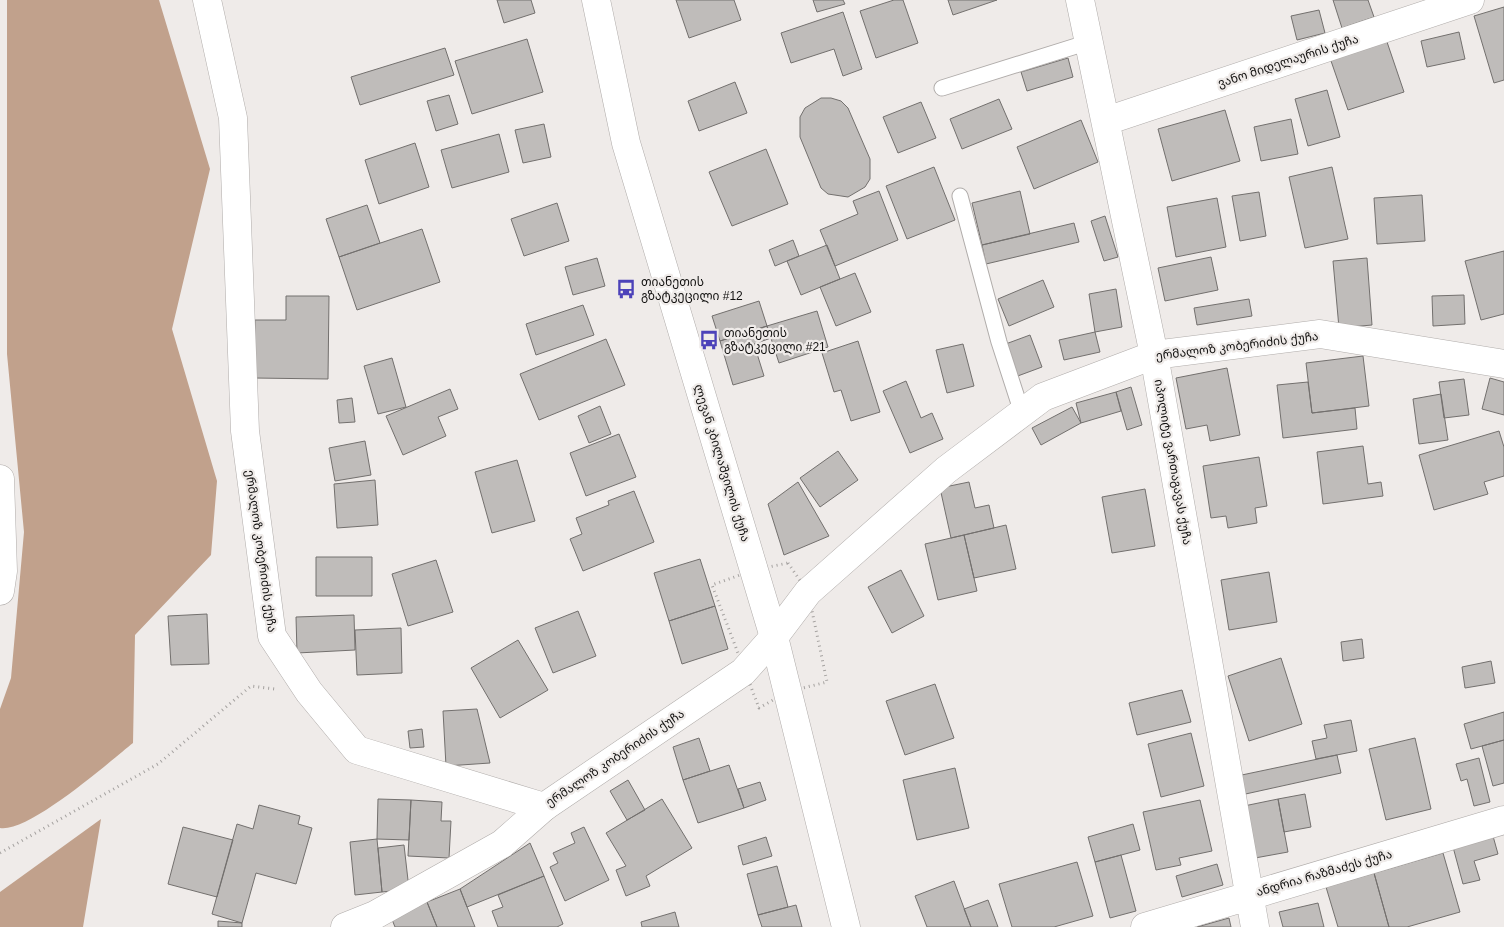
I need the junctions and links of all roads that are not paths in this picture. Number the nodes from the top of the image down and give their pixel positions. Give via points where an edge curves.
1 (207, 0) edge
2 (596, 0) edge
3 (1080, 0) edge
4 (1470, 0) edge
5 (1090, 42) junction
6 (942, 88) dead end
7 (1106, 122) junction
8 (960, 196) dead end
9 (1154, 355) junction
10 (1504, 364) edge
11 (1022, 413) junction
12 (0, 479) edge
13 (1, 578) edge
14 (774, 637) junction
15 (544, 807) junction
16 (1504, 820) edge
17 (1249, 895) junction
18 (345, 927) edge
19 (846, 927) edge
20 (1145, 927) edge
21 (1255, 927) edge

1 - 15 street, ერმალოზ კობერიძის ქუჩა via 233,118 245,431 272,636 309,692 356,750
2 - 14 street, ლევან კბილაშვილის ქუჩა via 626,143
3 - 5 street, იპოლიტე ვართაგავას ქუჩა
4 - 7 street, ვანო მიდელაურის ქუჩა
5 - 6 lane
5 - 7 street, იპოლიტე ვართაგავას ქუჩა
7 - 9 street, იპოლიტე ვართაგავას ქუჩა
8 - 11 lane via 999,342
9 - 10 street, ერმალოზ კობერიძის ქუჩა via 1320,334
9 - 11 street, ერმალოზ კობერიძის ქუჩა via 1043,398
9 - 17 street, იპოლიტე ვართაგავას ქუჩა
11 - 14 street, ერმალოზ კობერიძის ქუჩა via 946,470 808,592
12 - 13 street
14 - 15 street, ერმალოზ კობერიძის ქუჩა via 743,672
14 - 19 street, ლევან კბილაშვილის ქუჩა
15 - 18 street via 502,844 375,915
16 - 17 street, ანდრია რაზმაძეს ქუჩა
17 - 20 street, ანდრია რაზმაძეს ქუჩა
17 - 21 street, იპოლიტე ვართაგავას ქუჩა

